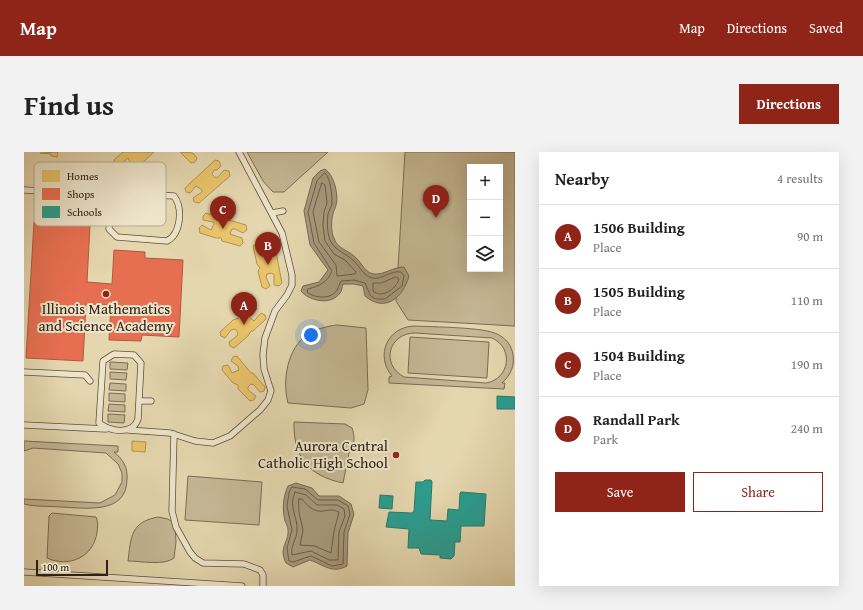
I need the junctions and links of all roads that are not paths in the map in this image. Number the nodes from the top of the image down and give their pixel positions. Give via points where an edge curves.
1 (239, 152) edge
2 (24, 190) edge
3 (34, 191) edge
4 (166, 196) edge
5 (283, 211) dead end
6 (272, 213) junction
7 (109, 226) edge
8 (24, 372) edge
9 (90, 381) dead end
10 (139, 401) junction
11 (151, 401) dead end
12 (24, 425) edge
13 (109, 429) junction
14 (128, 430) junction
15 (174, 434) junction
16 (24, 572) edge
17 (242, 586) edge
18 (263, 586) edge

1 - 6 street
2 - 3 street
4 - 7 street via 174,196 179,207 177,231 167,241 117,237
5 - 6 street
6 - 15 street via 282,233 292,285 275,311 265,338 263,355 270,391 268,400 245,424 223,440 204,443
8 - 9 street via 85,375
10 - 11 street
10 - 13 street via 141,363 134,355 114,354 103,361 99,423
10 - 14 street via 136,425
12 - 13 street
13 - 14 street
14 - 15 street
15 - 18 street via 172,511 176,527 190,552 203,563 238,563 252,566 263,575
16 - 17 street

